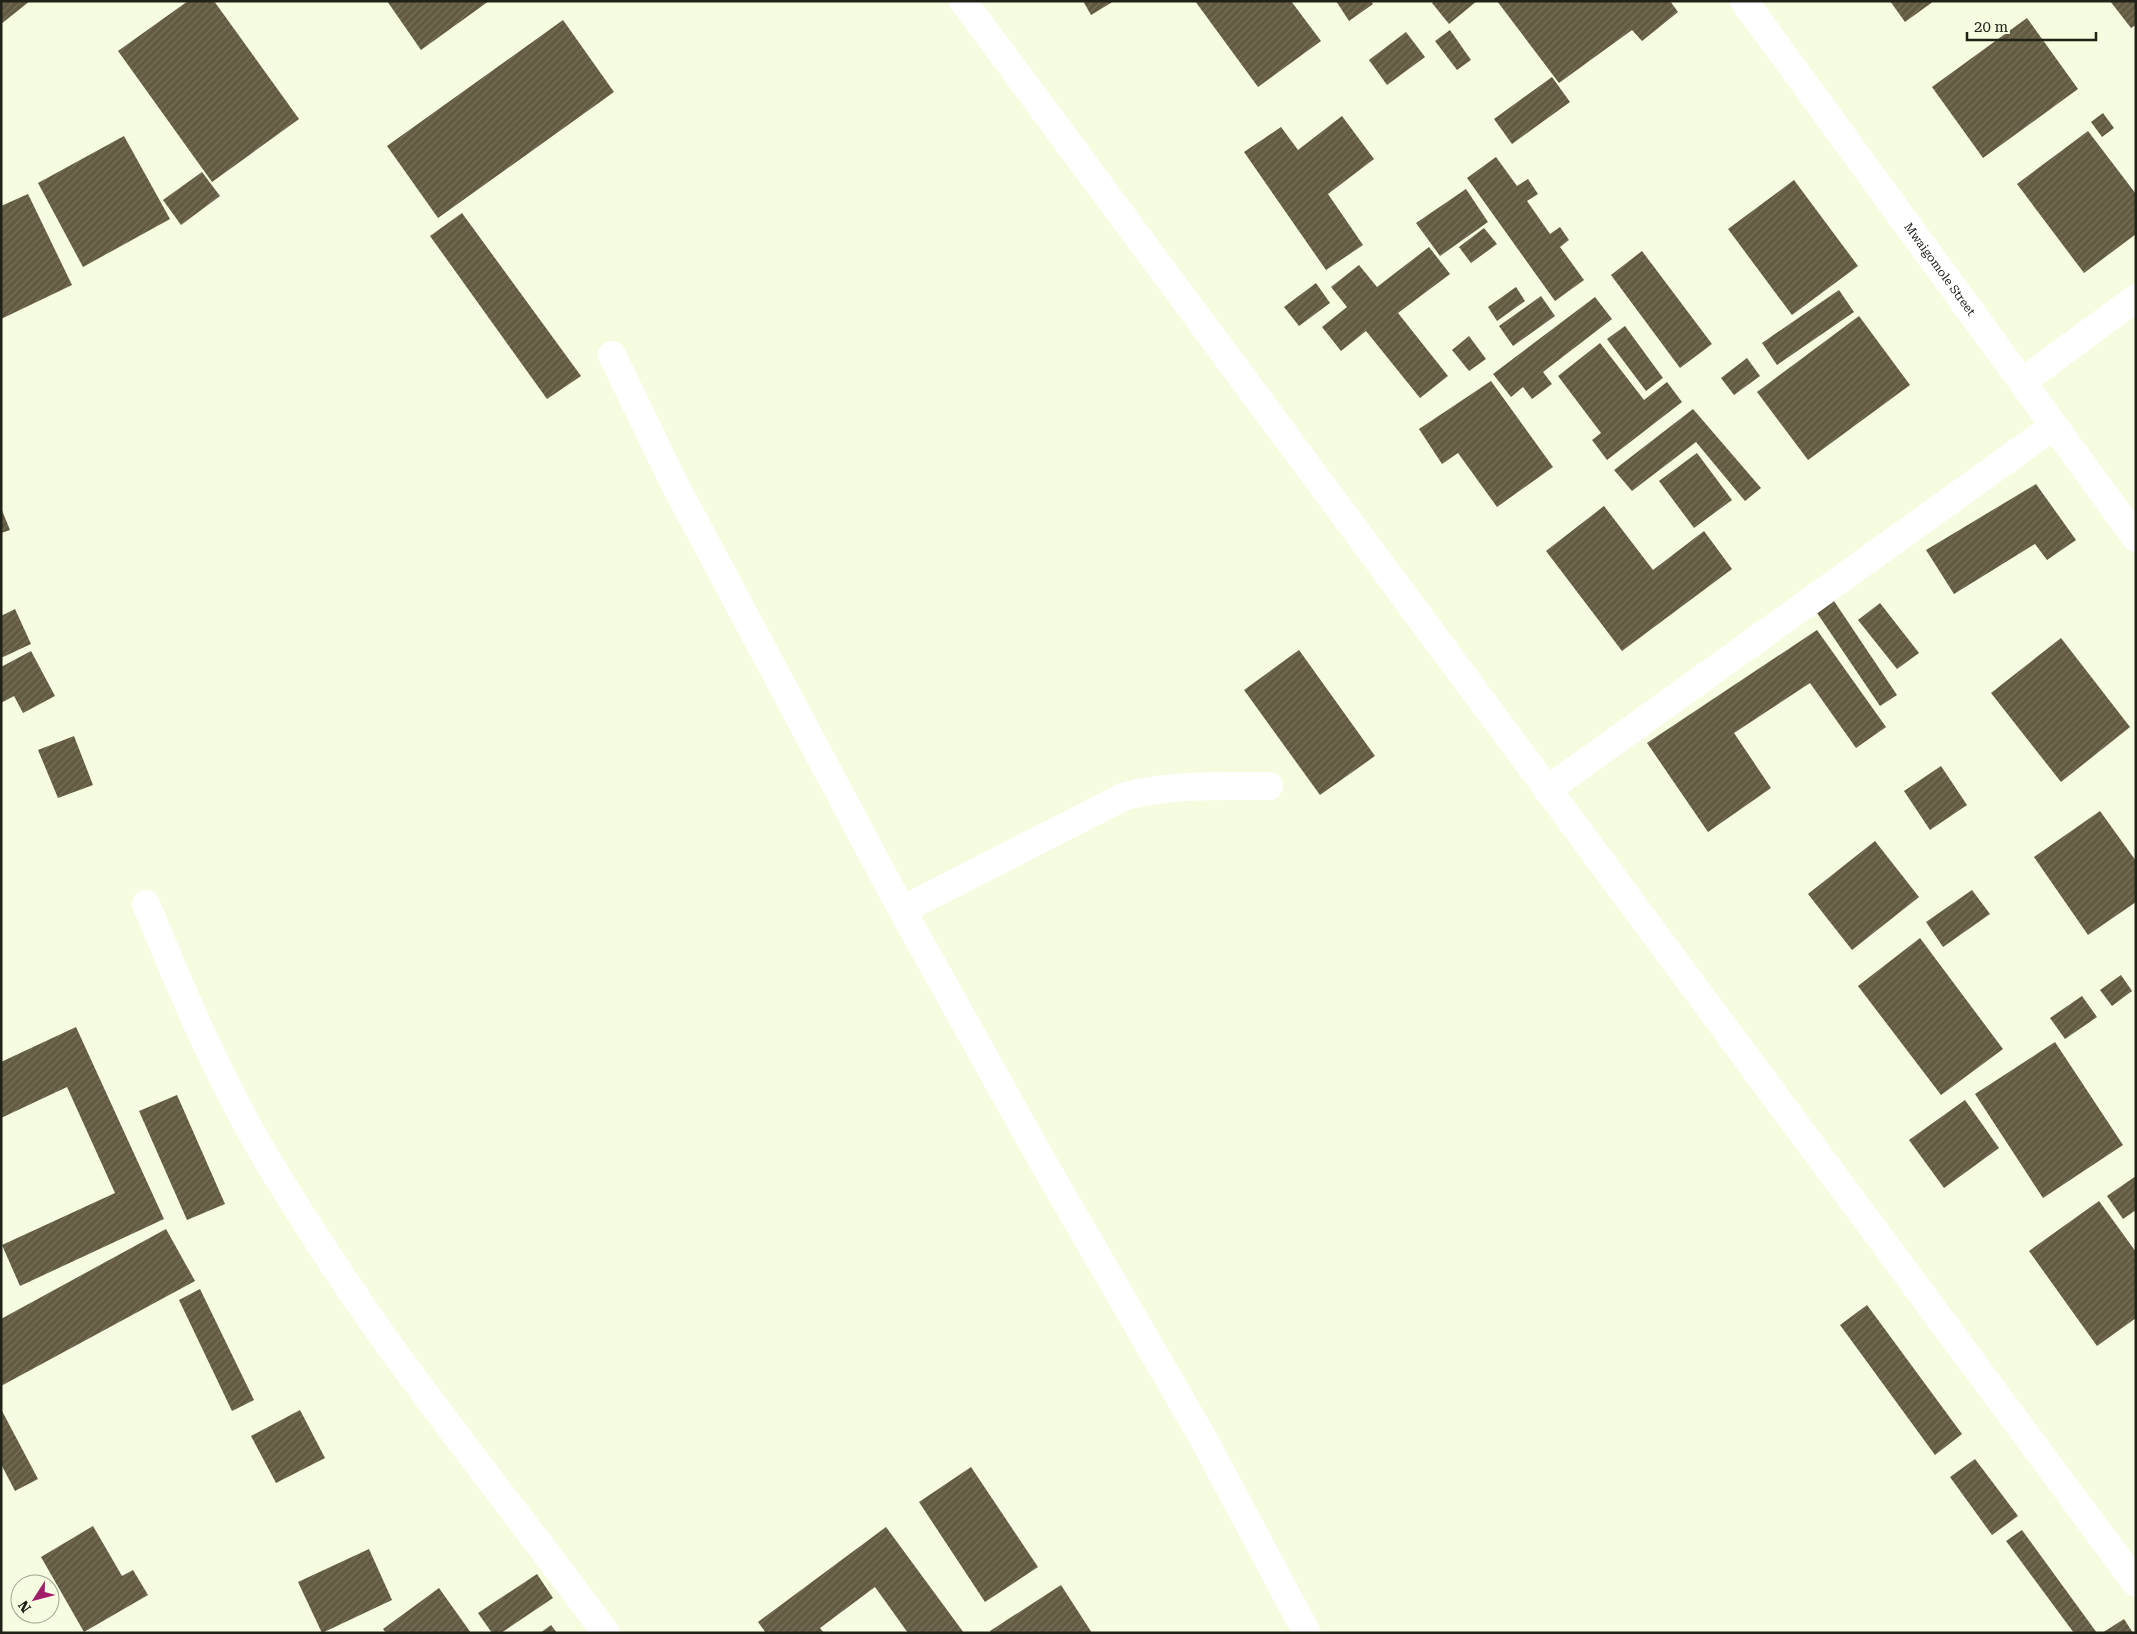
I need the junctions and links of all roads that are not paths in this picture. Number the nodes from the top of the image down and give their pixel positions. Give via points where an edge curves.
1 (963, 1) edge
2 (1744, 1) edge
3 (2136, 298) edge
4 (612, 355) dead end
5 (2022, 382) junction
6 (2054, 426) junction
7 (2136, 538) edge
8 (1269, 786) dead end
9 (1547, 790) junction
10 (146, 904) dead end
11 (902, 910) junction
12 (2136, 1583) edge
13 (606, 1633) edge
14 (1307, 1633) edge

1 - 9 street
2 - 5 street, Mwaigomole Street
3 - 5 street
4 - 11 street via 688,508
5 - 6 street, Mwaigomole Street
6 - 7 street, Mwaigomole Street
6 - 9 street
8 - 11 street via 1183,786 1125,796
9 - 12 street
10 - 13 street via 184,998 274,1170 416,1382
11 - 14 street via 1203,1438

